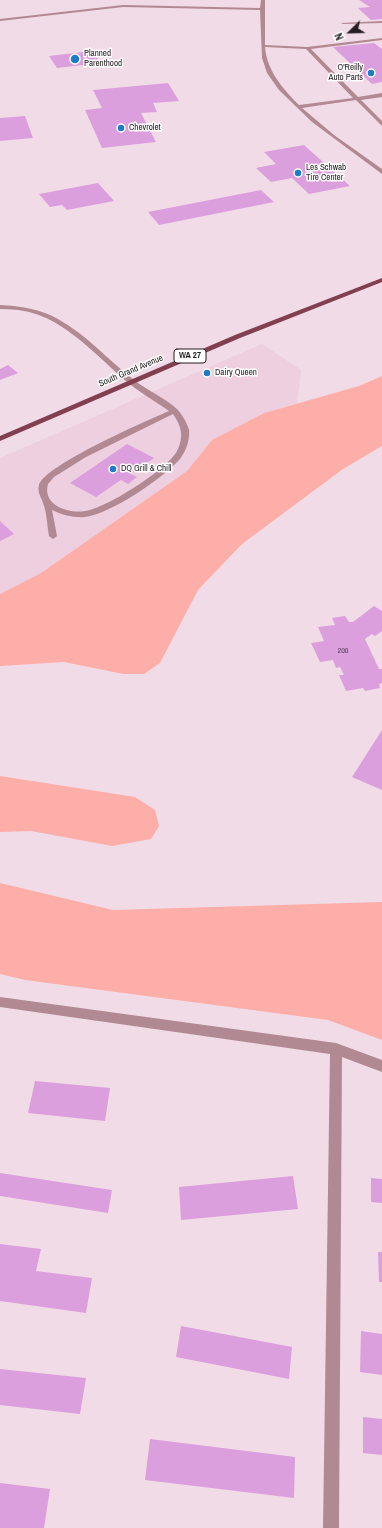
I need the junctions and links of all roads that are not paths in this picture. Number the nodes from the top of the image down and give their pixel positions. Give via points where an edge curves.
1 (263, 0) edge
2 (263, 9) junction
3 (0, 20) edge
4 (382, 22) edge
5 (343, 23) dead end
6 (382, 39) edge
7 (264, 46) junction
8 (307, 48) junction
9 (382, 95) edge
10 (357, 98) junction
11 (298, 108) junction
12 (382, 124) edge
13 (382, 172) edge
14 (382, 280) edge
15 (0, 307) edge
16 (131, 380) junction
17 (174, 411) junction
18 (0, 439) edge
19 (47, 503) junction
20 (52, 536) dead end
21 (0, 1003) edge
22 (336, 1049) junction
23 (382, 1066) edge
24 (331, 1528) edge

1 - 2 street
2 - 3 street via 92,6
2 - 7 street
4 - 5 street
6 - 8 street
7 - 8 street
7 - 11 street via 264,58 272,77
8 - 10 street
9 - 10 street
10 - 11 street
10 - 12 street
11 - 13 street
14 - 16 main road, South Grand Avenue / WA 27 via 286,315
15 - 16 street via 40,312 59,322
16 - 17 street
16 - 18 main road, South Grand Avenue / WA 27
17 - 19 street via 114,439 54,473 44,483 43,494
17 - 19 street via 186,433 182,450 151,478 107,508 86,514 69,513
19 - 20 street
21 - 22 street
22 - 23 street
22 - 24 street

